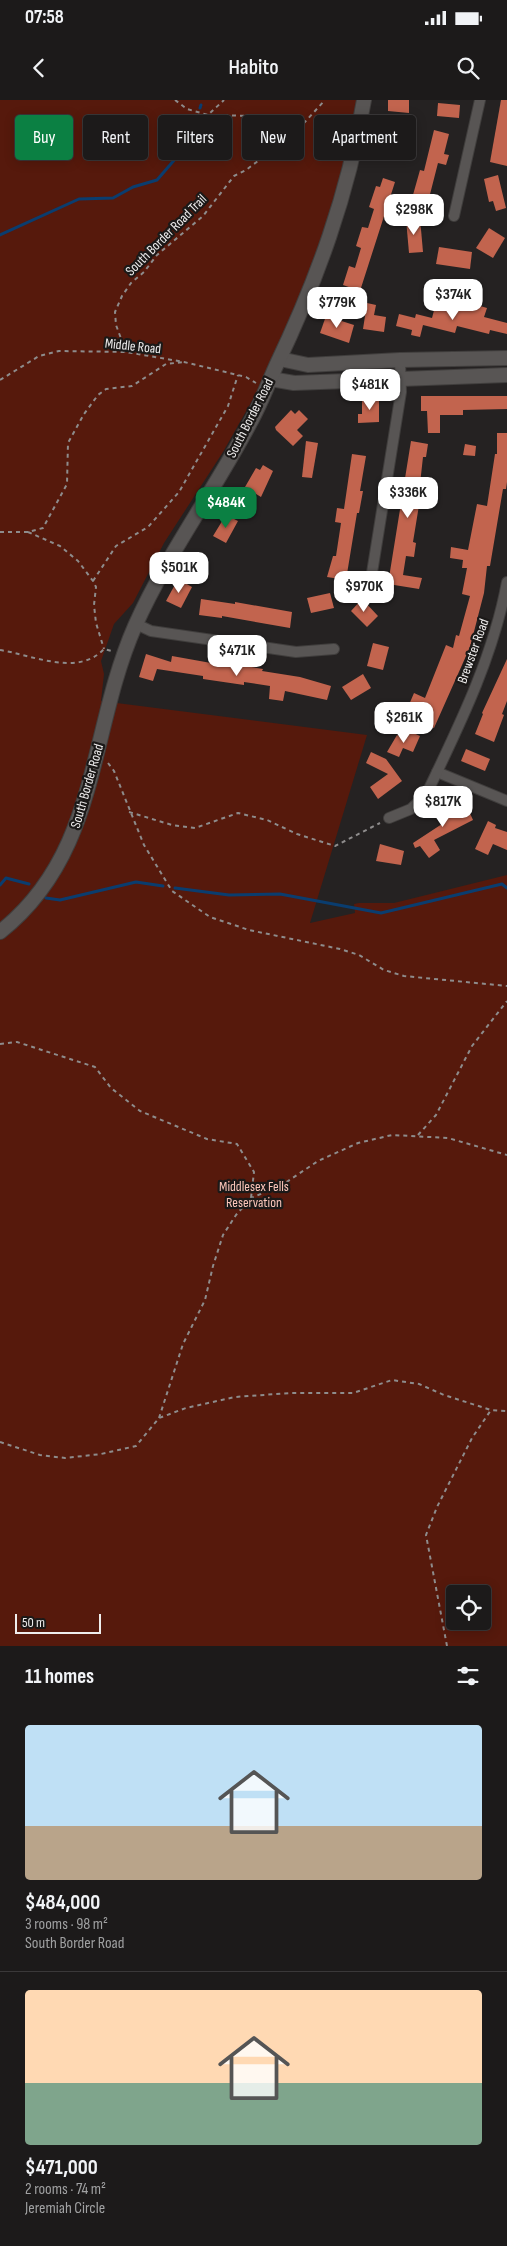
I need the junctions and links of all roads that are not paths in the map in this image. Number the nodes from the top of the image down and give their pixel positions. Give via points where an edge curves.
1 (364, 100) edge
2 (480, 100) edge
3 (454, 216) dead end
4 (507, 358) edge
5 (280, 359) junction
6 (400, 360) junction
7 (507, 375) edge
8 (401, 378) junction
9 (269, 384) junction
10 (371, 579) dead end
11 (507, 582) edge
12 (136, 624) junction
13 (334, 649) dead end
14 (437, 772) junction
15 (507, 801) edge
16 (389, 818) road end
17 (0, 932) edge

1 - 5 main road, South Border Road via 357,142 328,247
2 - 3 street
4 - 6 main road
5 - 6 main road via 308,365
5 - 9 main road, South Border Road
6 - 8 street
7 - 8 main road
8 - 9 main road
8 - 10 street
9 - 12 main road, South Border Road
11 - 14 street, Brewster Road via 489,654
12 - 13 street via 153,631 296,652
12 - 17 main road, South Border Road via 124,655 81,812 64,855 37,896
14 - 15 street
14 - 16 street, Brewster Road via 418,804

